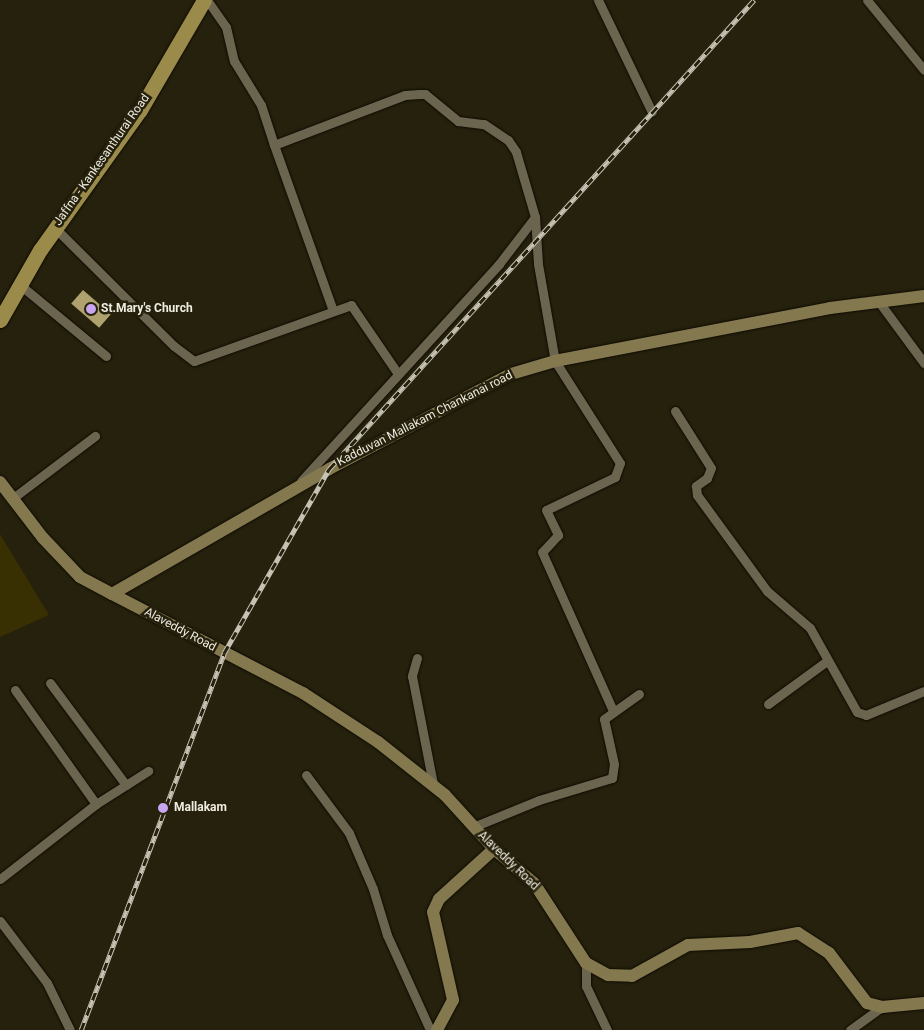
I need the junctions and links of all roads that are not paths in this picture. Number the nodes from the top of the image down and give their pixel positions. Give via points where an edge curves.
1 (206, 0) edge
2 (598, 0) edge
3 (867, 0) edge
4 (924, 70) edge
5 (652, 112) dead end
6 (274, 145) junction
7 (535, 217) junction
8 (55, 228) junction
9 (19, 284) junction
10 (924, 296) edge
11 (879, 302) junction
12 (333, 310) junction
13 (0, 320) edge
14 (106, 356) dead end
15 (555, 361) junction
16 (924, 363) edge
17 (398, 374) junction
18 (675, 411) dead end
19 (95, 436) dead end
20 (0, 482) edge
21 (293, 490) junction
22 (13, 498) junction
23 (112, 594) junction
24 (417, 658) dead end
25 (827, 661) junction
26 (50, 684) dead end
27 (15, 690) dead end
28 (924, 691) edge
29 (640, 694) dead end
30 (768, 704) dead end
31 (613, 711) junction
32 (148, 771) dead end
33 (306, 775) dead end
34 (433, 784) junction
35 (126, 785) junction
36 (96, 804) junction
37 (473, 827) junction
38 (494, 849) junction
39 (0, 879) edge
40 (0, 921) edge
41 (586, 963) junction
42 (924, 1003) edge
43 (882, 1007) junction
44 (69, 1030) edge
45 (430, 1030) edge
46 (437, 1030) edge
47 (606, 1030) edge
48 (850, 1030) edge

1 - 6 street via 226,27 234,61 261,105
1 - 8 main road, Jaffna - Kankesanthurai Road via 140,110
2 - 5 street
3 - 4 street
6 - 7 street via 406,95 425,94 458,121 484,124 508,140 516,152
6 - 12 street
7 - 15 street via 538,264
7 - 17 street via 499,264
8 - 9 main road, Jaffna - Kankesanthurai Road
8 - 12 street via 174,346 194,361
9 - 13 main road, Jaffna - Kankesanthurai Road
9 - 14 street
10 - 11 street, Kadduvan Mallakam Chankanai road
11 - 15 street, Kadduvan Mallakam Chankanai road
11 - 16 street
12 - 17 street via 351,305 356,308
15 - 21 street, Kadduvan Mallakam Chankanai road via 511,374
15 - 31 street via 620,463 615,477 546,510 558,535 542,552
17 - 21 street
18 - 25 street via 711,468 708,478 696,486 697,495 767,591 810,628
19 - 22 street
20 - 22 street
21 - 23 street, Kadduvan Mallakam Chankanai road
22 - 23 street via 42,538 80,577
23 - 34 street, Alaveddy Road via 303,693 378,742
24 - 34 street via 412,676
25 - 28 street via 847,699 857,712 866,715
25 - 30 street
26 - 35 street
27 - 36 street
29 - 31 street
31 - 37 street via 603,726 614,764 612,778 539,800
32 - 35 street
33 - 45 street via 349,833 373,889 387,935
34 - 37 street, Alaveddy Road
35 - 36 street
36 - 39 street
37 - 38 street, Alaveddy Road
38 - 41 street, Alaveddy Road via 534,884
38 - 46 street via 440,899 433,912 452,1000
40 - 44 street via 47,983
41 - 43 street, Alaveddy Road via 608,975 632,976 681,946 750,942 798,933 829,953 866,1003
41 - 47 street via 586,986
42 - 43 street
43 - 48 street

